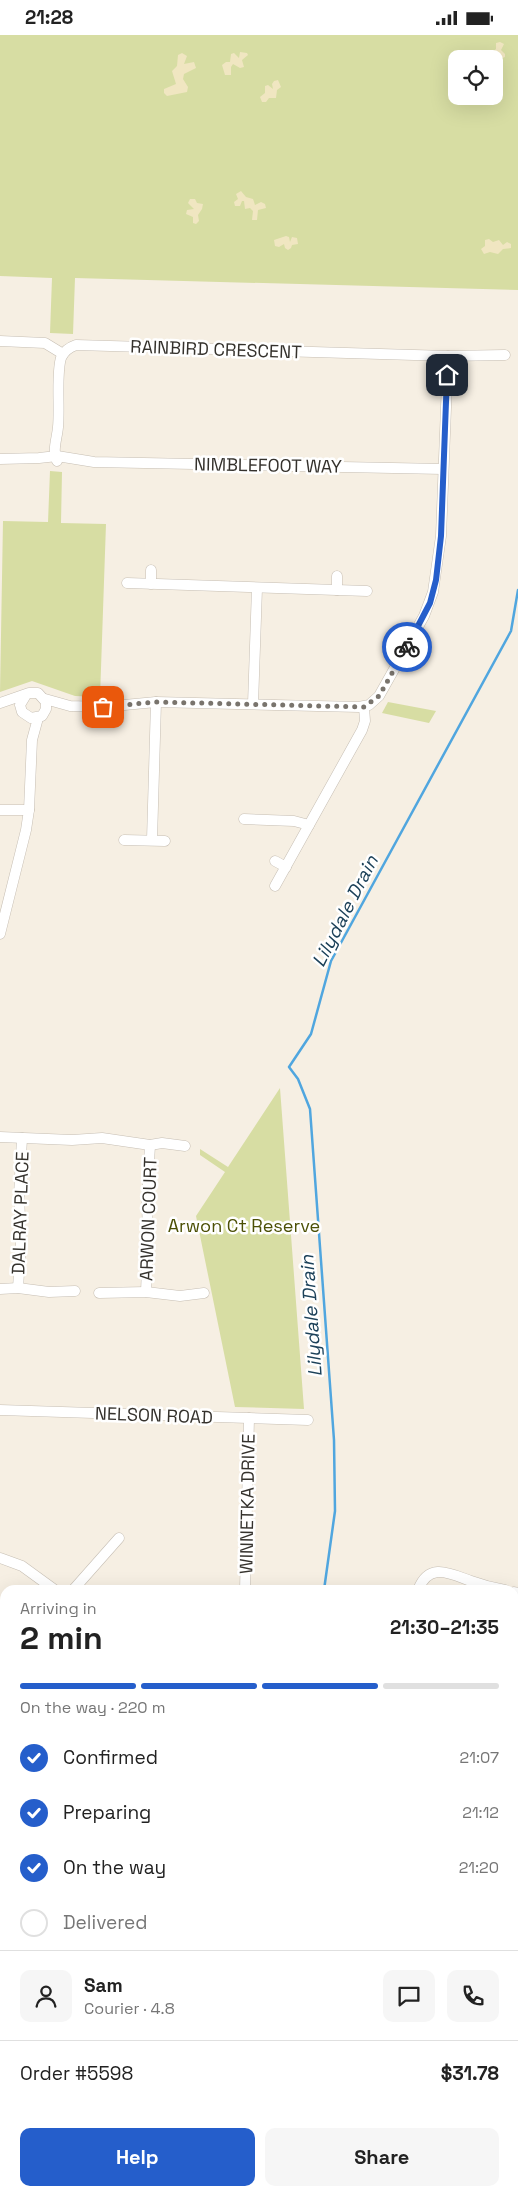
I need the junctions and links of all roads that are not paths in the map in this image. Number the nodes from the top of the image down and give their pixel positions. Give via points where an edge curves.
1 (0, 341) edge
2 (63, 354) junction
3 (505, 355) dead end
4 (448, 356) junction
5 (57, 458) junction
6 (0, 459) edge
7 (443, 469) junction
8 (151, 569) dead end
9 (337, 576) dead end
10 (127, 583) dead end
11 (151, 584) junction
12 (256, 588) junction
13 (337, 590) junction
14 (367, 591) dead end
15 (26, 695) junction
16 (45, 699) junction
17 (156, 702) junction
18 (0, 704) edge
19 (252, 705) junction
20 (70, 706) junction
21 (364, 707) junction
22 (24, 714) junction
23 (41, 715) junction
24 (32, 740) junction
25 (262, 809) dead end
26 (0, 810) edge
27 (29, 810) junction
28 (244, 819) dead end
29 (262, 820) junction
30 (309, 825) junction
31 (124, 840) dead end
32 (152, 841) junction
33 (165, 841) dead end
34 (275, 861) dead end
35 (286, 867) junction
36 (275, 886) dead end
37 (0, 934) edge
38 (0, 1137) edge
39 (22, 1138) junction
40 (150, 1145) junction
41 (185, 1146) dead end
42 (18, 1288) junction
43 (0, 1289) edge
44 (75, 1291) dead end
45 (146, 1292) junction
46 (99, 1293) dead end
47 (204, 1293) dead end
48 (0, 1410) edge
49 (249, 1418) junction
50 (308, 1420) dead end
51 (120, 1538) dead end
52 (0, 1559) edge
53 (48, 1585) edge
54 (78, 1585) edge
55 (245, 1585) edge
56 (420, 1585) edge
57 (486, 1585) edge

1 - 2 street via 45,343
2 - 4 street, RAINBIRD CRESCENT via 72,347 90,345
2 - 5 street
3 - 4 street, RAINBIRD CRESCENT
4 - 7 street
5 - 6 street, NIMBLEFOOT WAY via 40,463
5 - 7 street, NIMBLEFOOT WAY via 75,464
7 - 21 street via 441,536 433,592 424,616 379,696
8 - 11 street
9 - 13 street
10 - 11 street
11 - 12 street
12 - 13 street
12 - 19 street
13 - 14 street
15 - 16 street via 38,693
15 - 18 street
15 - 22 street via 20,705
16 - 20 street
16 - 23 street via 47,706
17 - 19 street
17 - 20 street via 111,707
17 - 32 street
18 - 22 street
19 - 21 street
20 - 23 street
21 - 30 street via 362,730
22 - 23 street via 31,718
22 - 24 street
23 - 24 street
24 - 27 street
25 - 29 street
26 - 27 street
27 - 37 street
28 - 29 street
29 - 30 street
30 - 35 street
31 - 32 street
32 - 33 street
34 - 35 street
35 - 36 street
38 - 39 street, ARWON COURT
39 - 40 street, ARWON COURT via 102,1138
39 - 42 street, DALRAY PLACE
40 - 41 street, ARWON COURT
40 - 45 street, ARWON COURT
42 - 43 street, DALRAY PLACE
42 - 44 street, DALRAY PLACE
45 - 46 street, ARWON COURT
45 - 47 street, ARWON COURT via 180,1296
48 - 49 street, NELSON ROAD
49 - 50 street, NELSON ROAD
49 - 55 street, WINNETKA DRIVE
51 - 54 street
52 - 53 street via 22,1566
56 - 57 street via 440,1571

